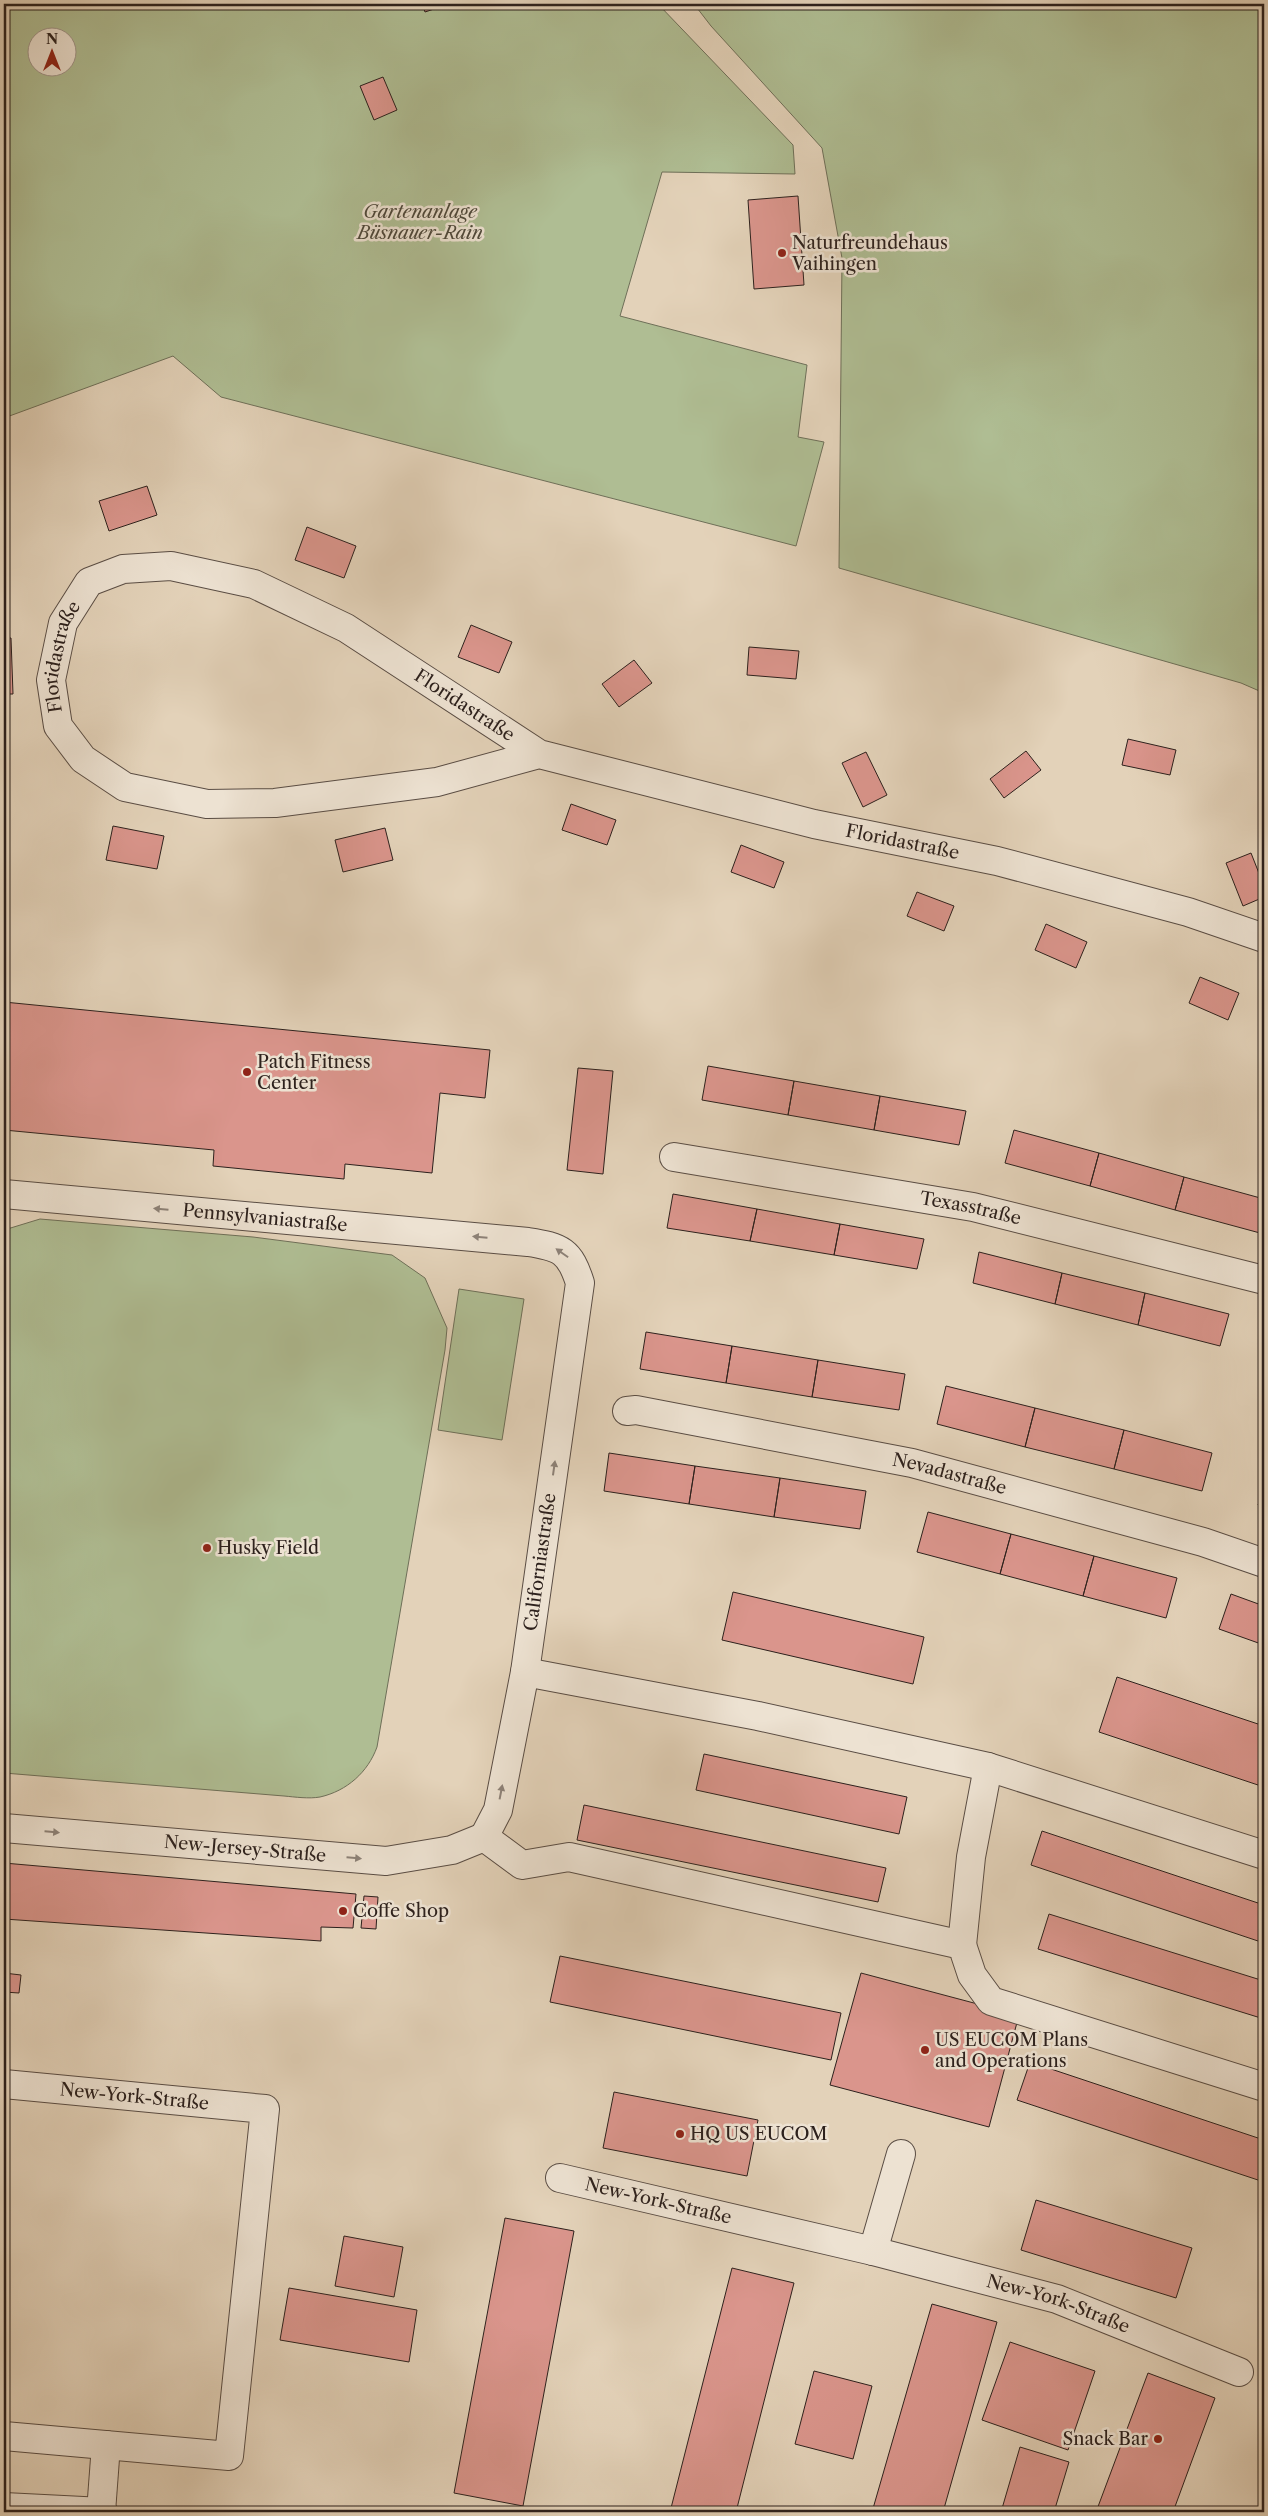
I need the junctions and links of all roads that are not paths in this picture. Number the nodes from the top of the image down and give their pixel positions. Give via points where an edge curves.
1 (539, 754) junction
2 (1264, 938) edge
3 (674, 1157) dead end
4 (4, 1194) edge
5 (1264, 1280) edge
6 (580, 1283) joint
7 (627, 1411) dead end
8 (1264, 1563) edge
9 (525, 1672) junction
10 (988, 1767) junction
11 (4, 1828) edge
12 (484, 1837) junction
13 (1264, 1855) edge
14 (962, 1945) junction
15 (4, 2084) edge
16 (1264, 2087) edge
17 (901, 2154) dead end
18 (560, 2178) dead end
19 (873, 2251) junction
20 (1239, 2372) dead end
21 (4, 2436) edge
22 (106, 2445) junction
23 (4, 2507) edge
24 (102, 2512) edge

1 - 1 street, Floridastraße via 346,628 254,584 171,566 124,569 89,582 62,624 51,680 58,726 83,759 125,787 207,804 275,803 437,782
1 - 2 street, Floridastraße via 814,824 997,861 1188,912
3 - 5 street, Texasstraße via 973,1206
6 -> 4 street, Pennsylvaniastraße via 574,1263 562,1251 545,1244
9 -> 6 street, Californiastraße
7 - 8 street, Nevadastraße via 636,1410 912,1463 1203,1542
9 - 10 street via 758,1716
12 -> 9 street, Californiastraße via 498,1810
10 - 13 street
10 - 14 street via 971,1857
11 -> 12 street, New-Jersey-Straße via 386,1861 452,1850
12 - 14 street via 522,1865 569,1857
14 - 16 street via 972,1975 991,2001
15 - 22 street, New-York-Straße via 265,2108 229,2456
17 - 19 street
18 - 19 street, New-York-Straße
19 - 20 street, New-York-Straße via 1057,2299
21 - 22 street
22 - 24 street
23 - 24 street

